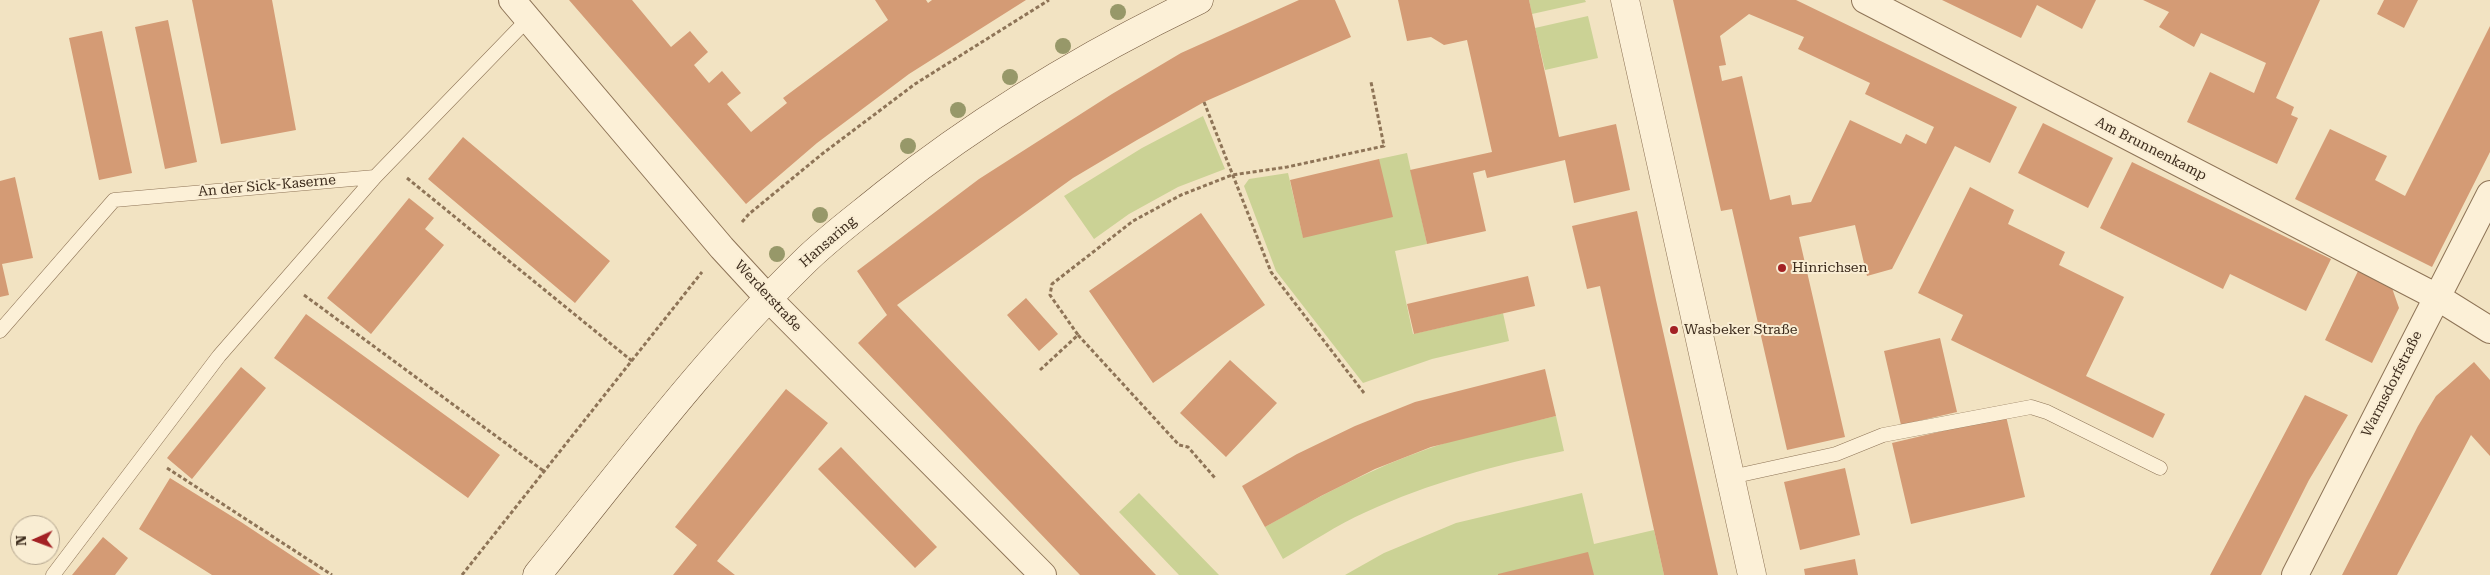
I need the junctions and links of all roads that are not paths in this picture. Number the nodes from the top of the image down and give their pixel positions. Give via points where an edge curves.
1 (1199, 0) edge
2 (1625, 0) edge
3 (1866, 0) edge
4 (520, 10) edge
5 (375, 177) junction
6 (2490, 194) edge
7 (2437, 297) junction
8 (768, 298) junction
9 (2490, 330) edge
10 (0, 331) edge
11 (2160, 468) dead end
12 (1731, 477) junction
13 (54, 575) edge
14 (537, 575) edge
15 (1043, 575) edge
16 (1752, 575) edge
17 (2295, 575) edge

1 - 8 main road, Hansaring via 1128,34 1000,110 916,170 842,229
2 - 12 main road
3 - 7 street, Am Brunnenkamp
4 - 5 lane
4 - 8 street, Werderstraße
5 - 10 lane, An der Sick-Kaserne via 114,200
5 - 13 lane via 219,356
6 - 7 street, Warmsdorfstraße
7 - 9 street, Am Brunnenkamp
7 - 17 street, Warmsdorfstraße
8 - 14 main road, Hansaring via 725,344
8 - 15 street, Werderstraße
11 - 12 lane via 2031,407 1883,435 1836,454
12 - 16 main road

